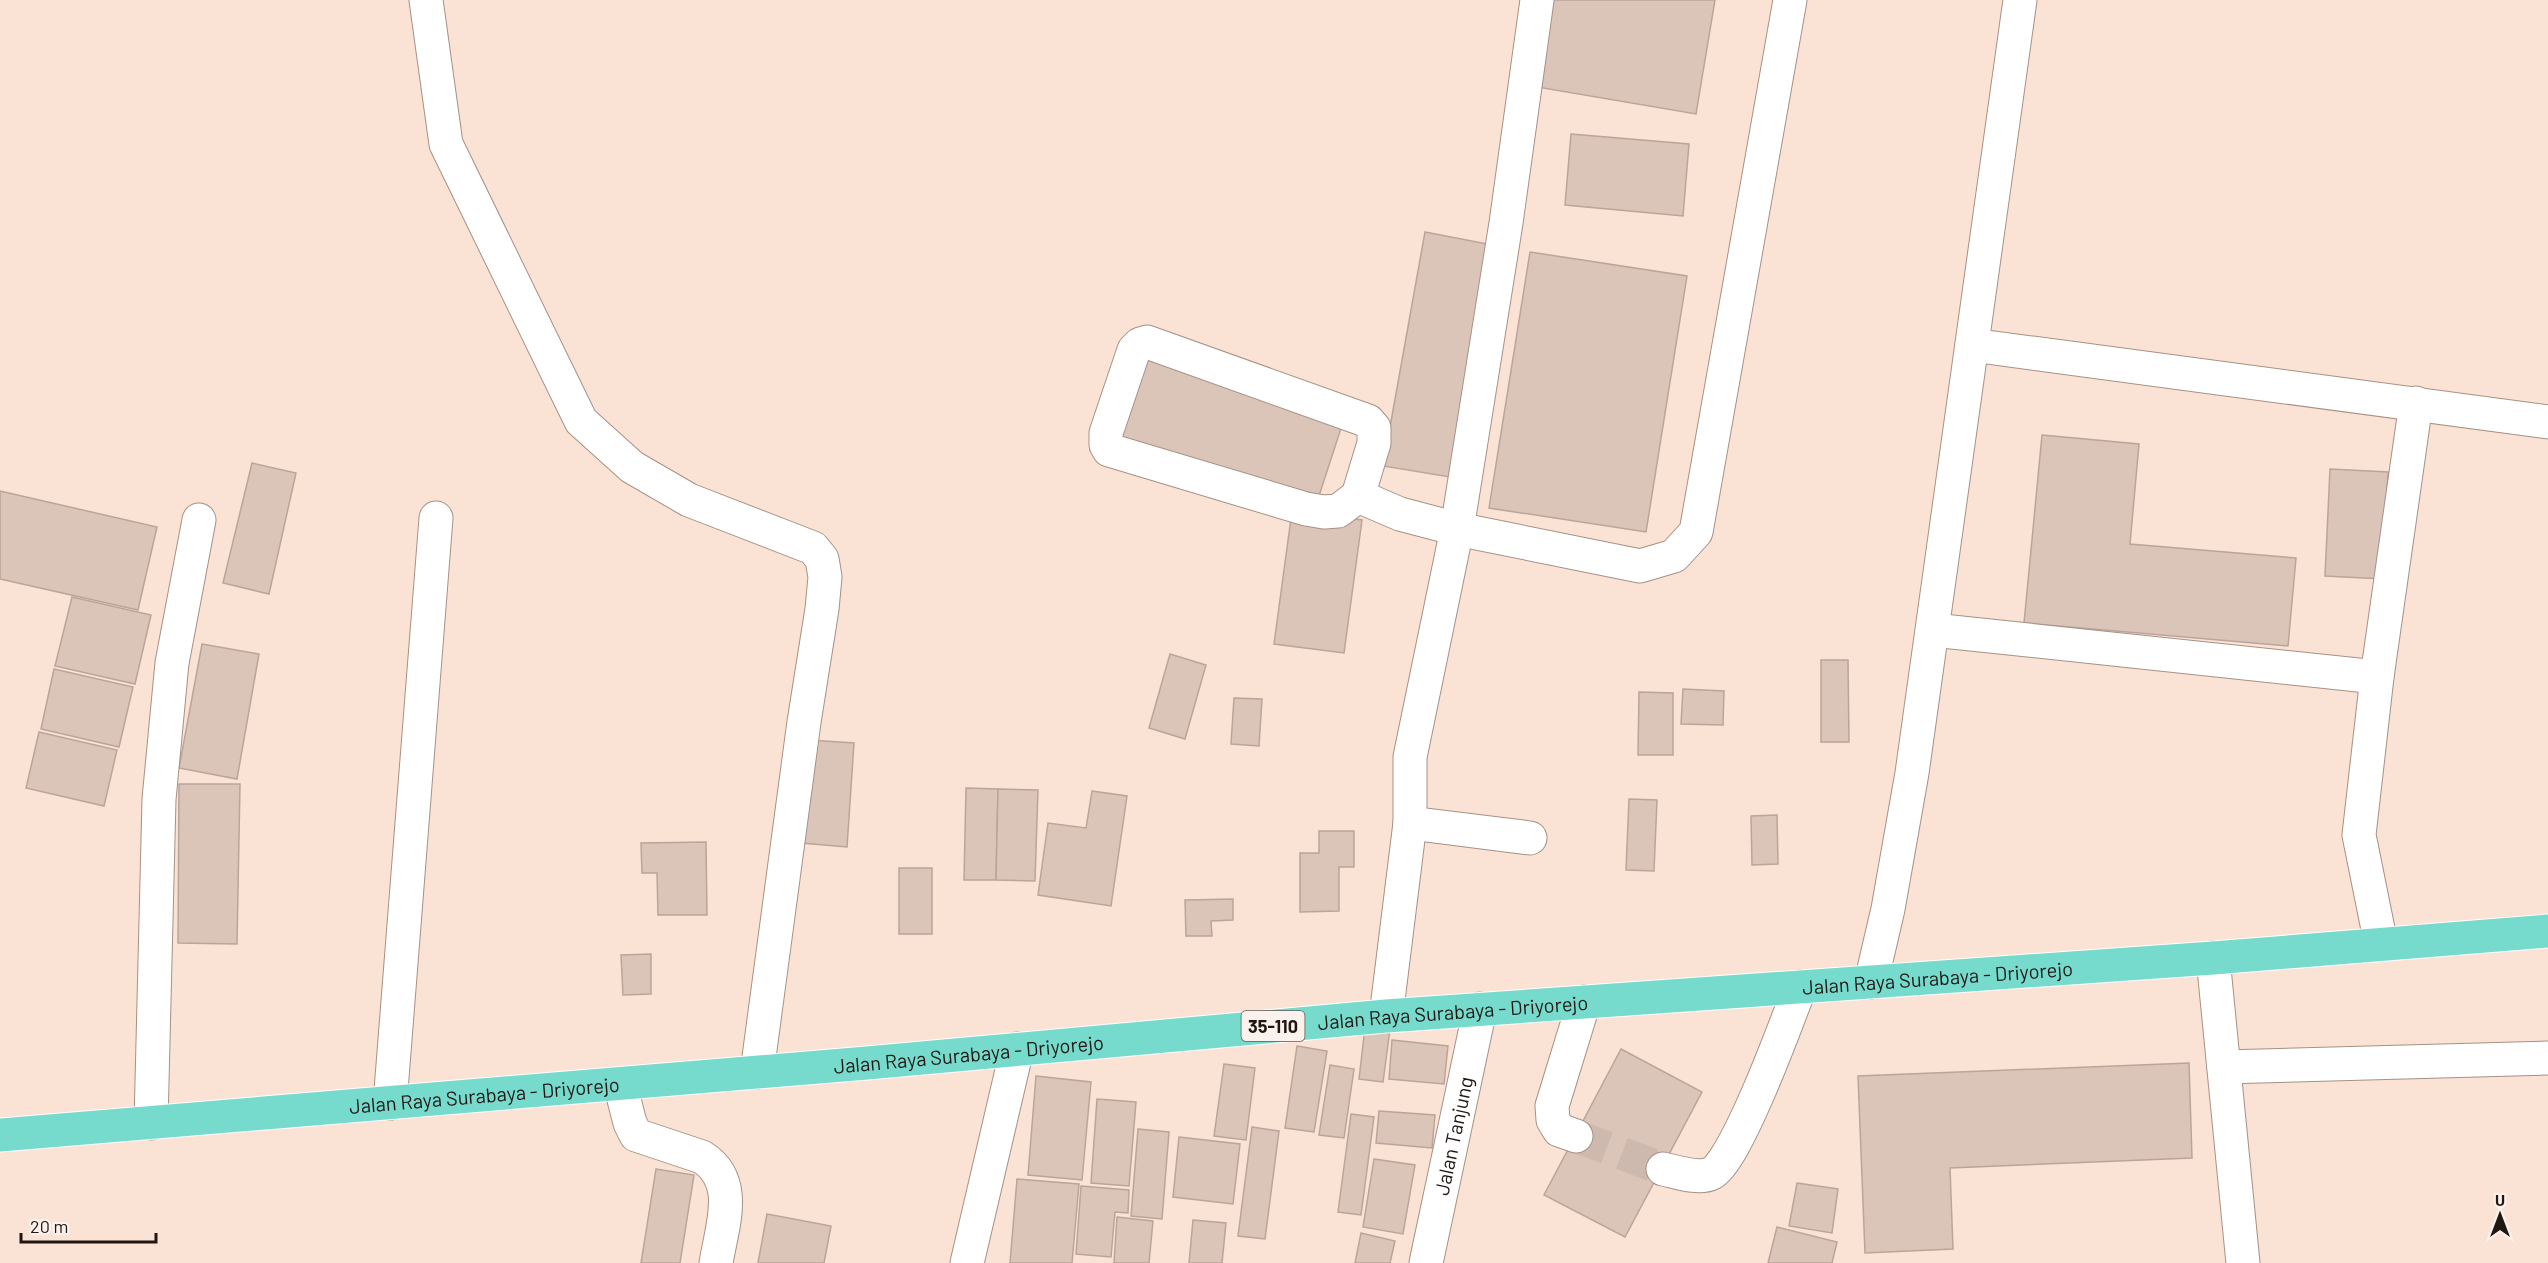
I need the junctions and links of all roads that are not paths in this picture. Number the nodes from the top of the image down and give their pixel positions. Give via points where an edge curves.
1 (426, 0) edge
2 (1537, 0) edge
3 (1790, 0) edge
4 (2020, 0) edge
5 (1972, 345) junction
6 (2416, 403) junction
7 (2548, 422) edge
8 (1358, 496) junction
9 (436, 518) dead end
10 (199, 520) dead end
11 (1457, 529) junction
12 (1932, 630) junction
13 (2377, 677) junction
14 (1410, 823) junction
15 (1530, 838) dead end
16 (2548, 931) edge
17 (2382, 944) junction
18 (2213, 958) junction
19 (1870, 982) junction
20 (1800, 987) junction
21 (1584, 1002) junction
22 (1480, 1009) junction
23 (1386, 1016) junction
24 (1017, 1049) junction
25 (2548, 1058) edge
26 (2224, 1067) junction
27 (757, 1072) junction
28 (620, 1084) junction
29 (390, 1103) junction
30 (152, 1123) junction
31 (0, 1136) edge
32 (1576, 1136) tunnel mouth
33 (1663, 1169) tunnel mouth
34 (716, 1263) edge
35 (967, 1263) edge
36 (1426, 1263) edge
37 (2243, 1263) edge

1 - 27 street via 446,144 581,421 632,467 679,495 813,548 822,559 822,609
2 - 11 street
3 - 11 street via 1696,532 1674,556 1640,566
4 - 5 street
5 - 6 street
5 - 12 street
6 - 7 street
6 - 13 street
8 - 8 street via 1338,511 1306,509 1109,450 1106,433 1134,350 1147,342 1154,344 1368,421 1374,428 1374,443
8 - 11 street via 1400,514
9 - 29 street
10 - 30 street via 172,663 159,799
11 - 14 street via 1410,757
12 - 13 street
12 - 19 street via 1912,773 1888,909
13 - 17 street via 2359,835
14 - 15 street
14 - 23 street
16 - 17 main road, Jalan Raya Surabaya - Driyorejo / 35-110
17 - 18 main road, Jalan Raya Surabaya - Driyorejo / 35-110
18 - 19 main road, Jalan Raya Surabaya - Driyorejo / 35-110
18 - 26 street
19 - 20 main road, Jalan Raya Surabaya - Driyorejo / 35-110
20 - 21 main road, Jalan Raya Surabaya - Driyorejo / 35-110
20 - 33 street via 1766,1077 1726,1159 1712,1173 1694,1175
21 - 22 main road, Jalan Raya Surabaya - Driyorejo / 35-110
21 - 32 street via 1551,1106 1559,1130
22 - 23 main road, Jalan Raya Surabaya - Driyorejo / 35-110
22 - 36 street, Jalan Tanjung
23 - 24 main road, Jalan Raya Surabaya - Driyorejo / 35-110
24 - 27 main road, Jalan Raya Surabaya - Driyorejo / 35-110
24 - 35 street
25 - 26 street
26 - 37 street
27 - 28 main road, Jalan Raya Surabaya - Driyorejo / 35-110
28 - 29 main road, Jalan Raya Surabaya - Driyorejo / 35-110
28 - 34 street via 636,1135 702,1157 722,1174 724,1212
29 - 30 main road, Jalan Raya Surabaya - Driyorejo / 35-110
30 - 31 main road, Jalan Raya Surabaya - Driyorejo / 35-110

